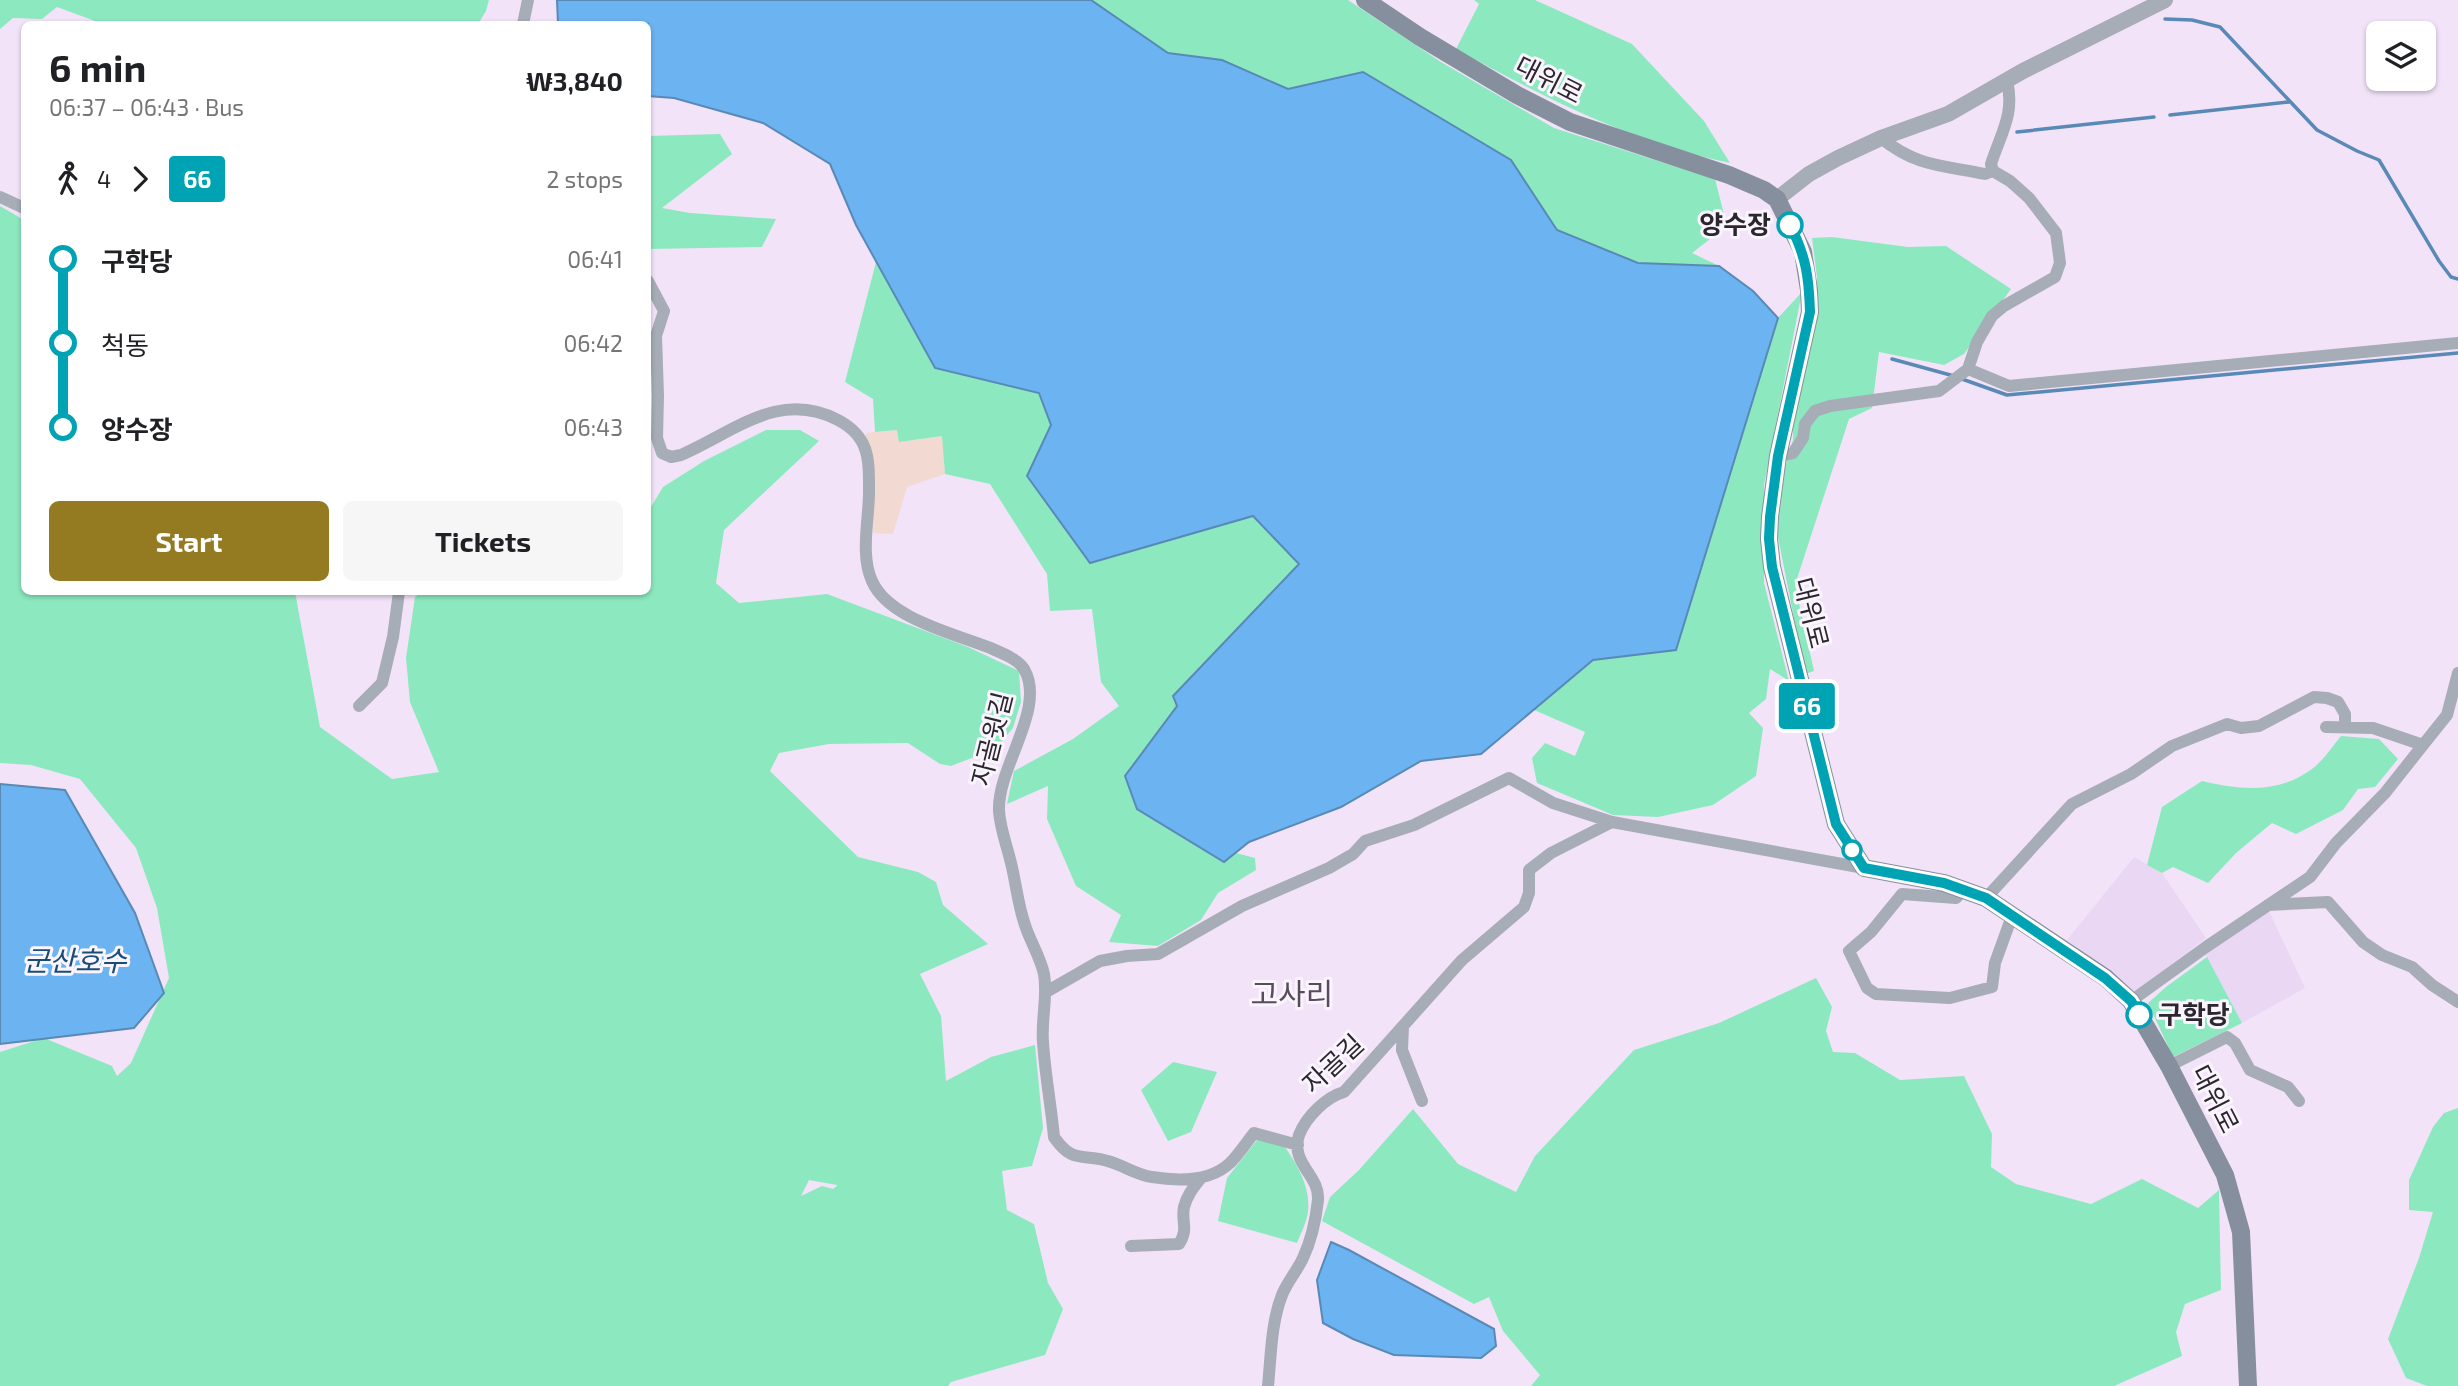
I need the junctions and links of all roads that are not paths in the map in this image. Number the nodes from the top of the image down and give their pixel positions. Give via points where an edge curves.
1 (528, 0) edge
2 (1365, 0) edge
3 (2165, 0) edge
4 (524, 21) edge
5 (2007, 80) junction
6 (1881, 138) junction
7 (1993, 171) junction
8 (0, 197) edge
9 (1777, 199) junction
10 (21, 207) edge
11 (651, 287) edge
12 (654, 331) edge
13 (2458, 343) edge
14 (1961, 374) junction
15 (1778, 456) junction
16 (399, 595) edge
17 (2458, 673) edge
18 (359, 706) dead end
19 (2326, 727) dead end
20 (2345, 727) junction
21 (2423, 745) junction
22 (1612, 822) junction
23 (1864, 868) junction
24 (1962, 891) junction
25 (1986, 898) junction
26 (2267, 905) junction
27 (2012, 915) junction
28 (1046, 992) junction
29 (2131, 1001) junction
30 (2458, 1002) edge
31 (1403, 1026) junction
32 (2169, 1066) junction
33 (1422, 1101) dead end
34 (2299, 1101) dead end
35 (1297, 1145) junction
36 (1201, 1178) junction
37 (1131, 1247) dead end
38 (1268, 1386) edge
39 (2248, 1386) edge

1 - 4 street
2 - 9 main road, 대위로 via 1517,96 1570,122 1729,175
3 - 5 street
5 - 6 street via 1948,114
5 - 7 street via 2010,113 1991,164
6 - 7 street via 1898,152 1933,166
6 - 9 street via 1809,174
7 - 14 street via 2029,198 2056,233 2060,263 2055,277 1992,316
8 - 10 street
9 - 15 main road, 대위로 via 1804,252 1810,301
11 - 12 street, 자골윗길 via 664,311
12 - 28 street, 자골윗길 via 657,438 663,453 681,455 760,416 795,407 850,426 866,450 867,550 871,580 883,600 898,612 1000,652 1021,665 1029,679 1030,697 1000,789 999,812
13 - 14 street via 2009,386
14 - 15 street via 1938,391 1815,411 1793,453
15 - 23 main road, 대위로 via 1770,517 1772,567 1836,824
16 - 18 street via 382,683
17 - 21 street via 2446,715
19 - 20 street
20 - 21 street via 2373,728
20 - 25 street via 2346,713 2338,702 2314,697 2259,726 2227,724 2172,746 2131,774 2072,804
21 - 26 street via 2309,877
22 - 23 street
22 - 28 street via 1553,803 1509,778 1414,825 1365,841 1329,868 1242,906 1158,954 1100,961
22 - 31 street, 자골길 via 1551,853 1530,870 1524,907 1462,960
23 - 24 main road, 대위로 via 1944,883
24 - 25 main road, 대위로
24 - 27 street via 1956,898 1902,894 1849,951 1867,988 1876,994 1950,998 1992,987 1995,963
25 - 27 main road, 대위로
26 - 29 street
26 - 30 street via 2328,902 2362,942 2412,967
27 - 29 main road, 대위로
28 - 36 street, 자골윗길 via 1042,1040 1054,1137 1063,1149 1077,1158 1110,1161 1152,1177
29 - 32 main road, 대위로
31 - 33 street via 1402,1050
31 - 35 street, 자골길 via 1344,1092 1333,1095 1304,1123
32 - 34 street via 2227,1037 2235,1042 2250,1070 2288,1087
32 - 39 main road, 대위로 via 2225,1175 2241,1232
35 - 36 street, 자골윗길 via 1254,1133 1230,1163
35 - 38 street via 1318,1196 1304,1257 1277,1310
36 - 37 street via 1184,1207 1185,1235 1179,1244

